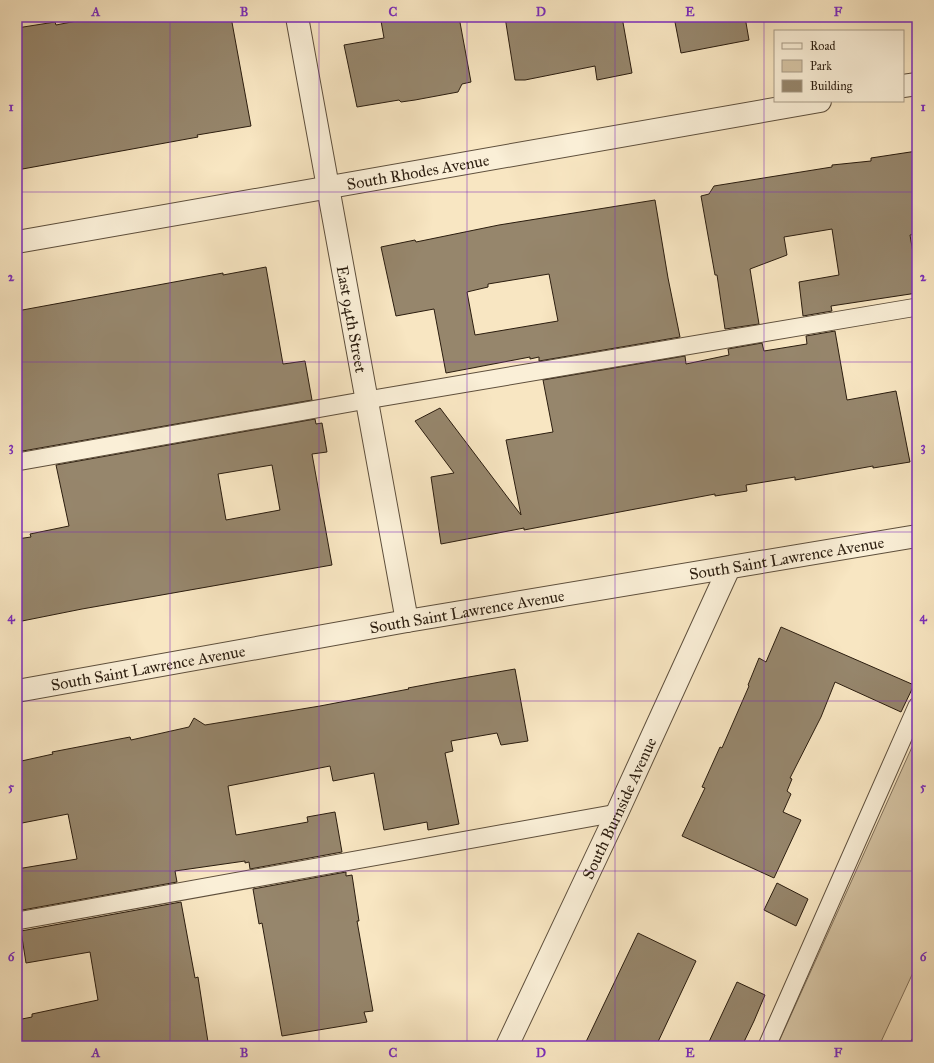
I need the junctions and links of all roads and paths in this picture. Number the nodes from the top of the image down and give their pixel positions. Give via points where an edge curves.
1 (297, 17) edge
2 (917, 84) edge
3 (904, 86) edge
4 (814, 102) edge
5 (329, 188) junction
6 (17, 242) edge
7 (917, 307) edge
8 (367, 400) junction
9 (17, 462) edge
10 (917, 536) edge
11 (729, 568) junction
12 (407, 621) junction
13 (17, 691) edge
14 (917, 706) edge
15 (617, 813) junction
16 (17, 920) edge
17 (507, 1046) edge
18 (768, 1046) edge

1 - 5 street, East 94th Street
2 - 3 street
4 - 5 street, South Rhodes Avenue
5 - 6 street, South Rhodes Avenue
5 - 8 street, East 94th Street
7 - 8 lane
8 - 9 lane
8 - 12 street, East 94th Street
10 - 11 street, South Saint Lawrence Avenue
11 - 12 street, South Saint Lawrence Avenue
11 - 15 street, South Burnside Avenue
12 - 13 street, South Saint Lawrence Avenue
14 - 18 lane
15 - 16 lane
15 - 17 street, South Burnside Avenue

